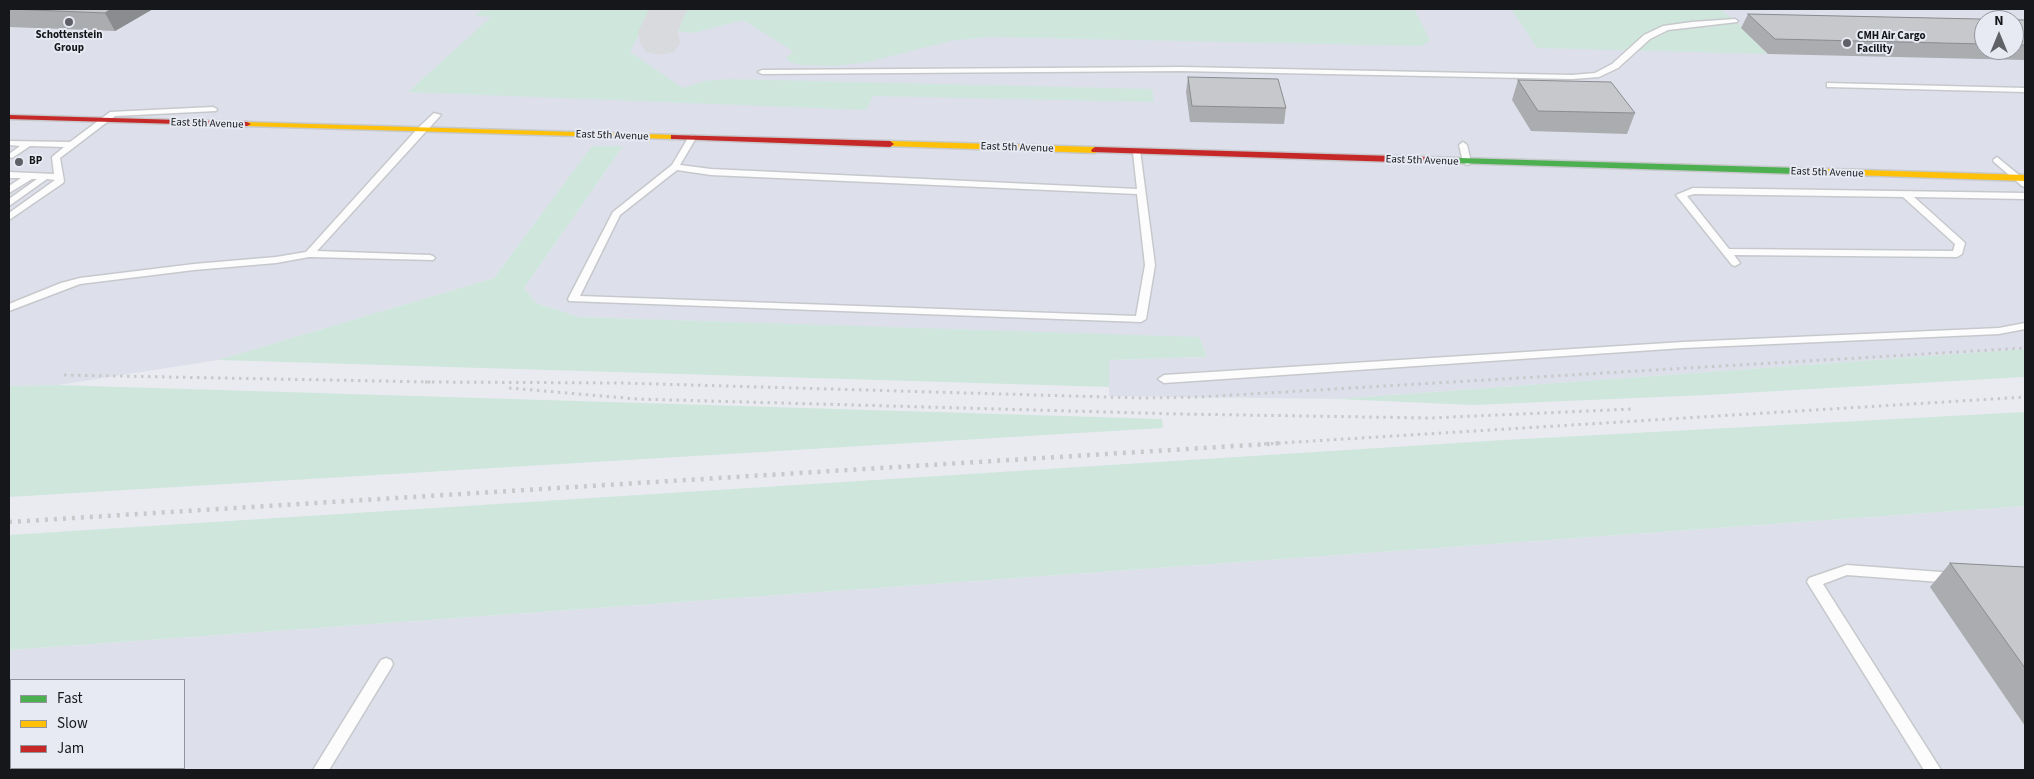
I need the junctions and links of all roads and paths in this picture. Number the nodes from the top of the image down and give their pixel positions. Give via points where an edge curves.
1 (1735, 21) dead end
2 (762, 72) dead end
3 (1830, 85) dead end
4 (2025, 90) edge
5 (108, 106) dead end
6 (218, 109) joint
7 (419, 115) dead end
8 (441, 116) joint
9 (9, 117) edge
10 (105, 120) junction
11 (420, 130) junction
12 (692, 138) junction
13 (9, 143) edge
14 (28, 144) junction
15 (1463, 145) dead end
16 (71, 146) junction
17 (1137, 152) junction
18 (12, 155) dead end
19 (1992, 160) joint
20 (2016, 160) dead end
21 (1467, 162) junction
22 (675, 167) junction
23 (9, 175) edge
24 (30, 176) junction
25 (46, 176) junction
26 (59, 177) junction
27 (2023, 180) edge
28 (9, 190) edge
29 (1142, 192) junction
30 (1906, 194) junction
31 (2025, 196) edge
32 (9, 203) edge
33 (9, 217) edge
34 (1726, 252) junction
35 (309, 254) junction
36 (430, 258) dead end
37 (1735, 263) dead end
38 (9, 308) edge
39 (2025, 326) edge
40 (1164, 379) dead end
41 (1966, 579) edge
42 (386, 664) dead end
43 (321, 770) edge
44 (1933, 770) edge

1 - 2 lane via 1666,28 1646,37 1607,70 1572,78 1181,68
3 - 4 lane
5 - 6 main road, East 5th Avenue
6 - 10 lane via 126,112 113,114
7 - 8 main road
8 - 11 lane
9 - 10 main road, East 5th Avenue
10 - 11 main road, East 5th Avenue
10 - 16 lane
11 - 12 main road, East 5th Avenue
11 - 35 lane
12 - 17 main road, East 5th Avenue
12 - 22 lane
13 - 14 lane
14 - 16 lane
14 - 18 lane
15 - 21 lane
16 - 26 lane via 56,157
17 - 21 main road, East 5th Avenue
17 - 29 lane
19 - 20 main road
19 - 27 lane
21 - 27 main road, East 5th Avenue
22 - 29 lane via 710,172
22 - 29 lane via 616,214 573,298 1141,319 1150,265
23 - 24 lane
24 - 25 lane
24 - 28 lane
25 - 26 lane
25 - 32 lane
26 - 33 lane via 60,181
30 - 31 lane
30 - 34 lane via 1693,191 1681,195
30 - 34 lane via 1960,243 1957,254
34 - 37 lane
35 - 36 lane
35 - 38 lane via 80,281
39 - 40 lane via 1999,331 1683,345
41 - 44 lane via 1847,570 1814,582
42 - 43 lane

